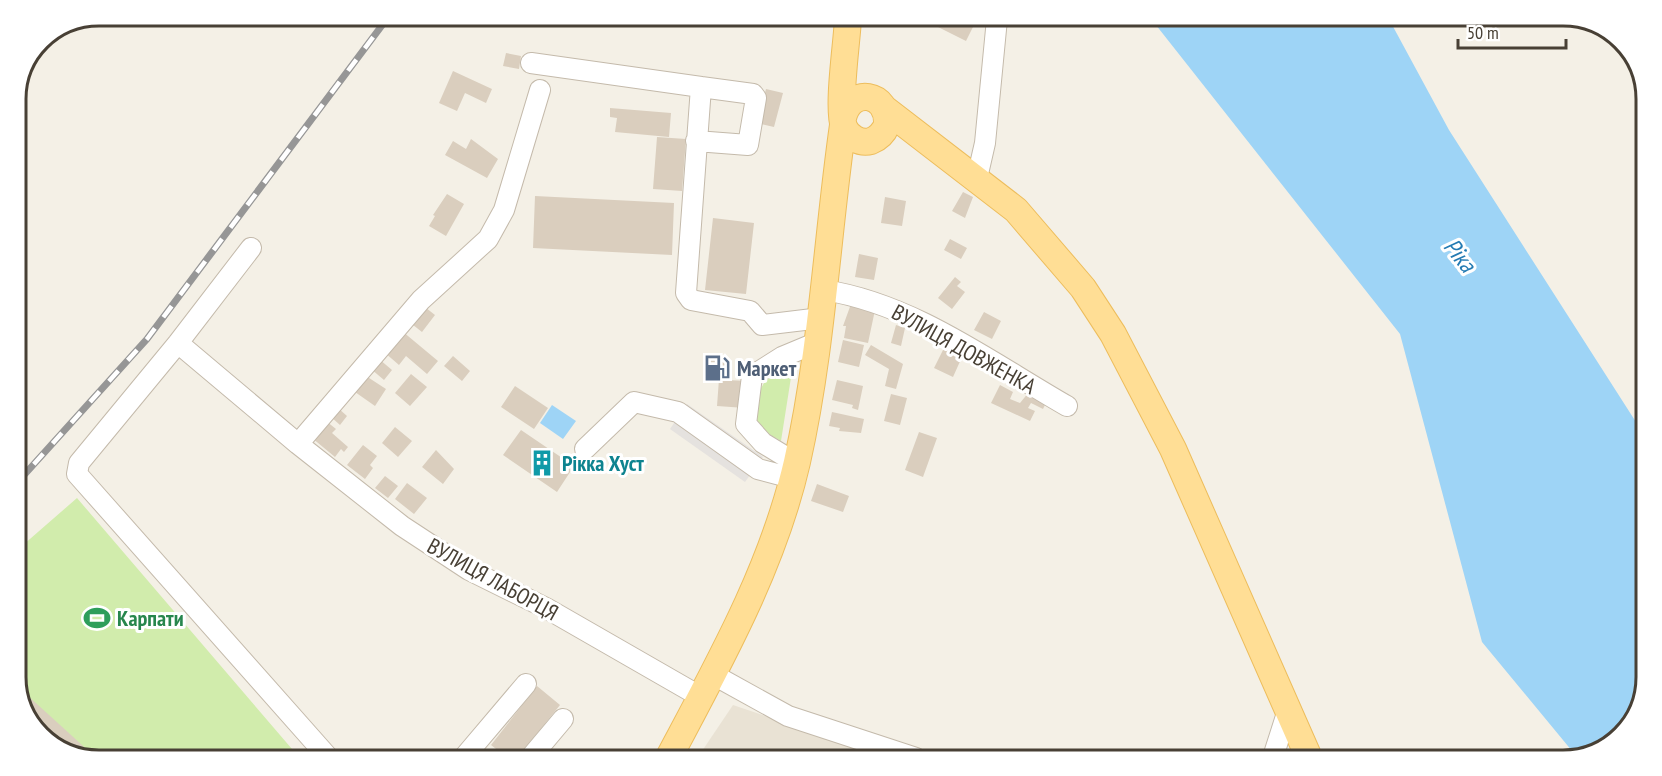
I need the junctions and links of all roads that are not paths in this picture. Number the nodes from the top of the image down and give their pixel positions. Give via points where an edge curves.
1 (996, 26) edge
2 (848, 30) edge
3 (531, 63) dead end
4 (701, 87) junction
5 (540, 90) dead end
6 (883, 105) junction
7 (843, 121) junction
8 (696, 141) junction
9 (867, 141) junction
10 (934, 146) junction
11 (838, 160) junction
12 (977, 178) junction
13 (251, 248) dead end
14 (824, 290) junction
15 (820, 330) junction
16 (178, 343) junction
17 (1067, 406) dead end
18 (297, 444) junction
19 (585, 449) dead end
20 (794, 470) junction
21 (712, 674) junction
22 (526, 684) dead end
23 (701, 697) junction
24 (1288, 710) junction
25 (563, 719) dead end
26 (322, 750) edge
27 (475, 750) edge
28 (537, 750) edge
29 (673, 750) edge
30 (892, 750) edge
31 (1275, 750) edge
32 (1306, 750) edge

1 - 12 street via 985,143
2 - 6 main road via 858,71
2 - 7 main road
3 - 4 street
4 - 8 street
4 - 8 street via 753,94 756,98 748,145
5 - 18 street via 504,210 488,239 421,300
6 - 7 main road via 867,96 853,100
6 - 9 main road via 887,125 884,132
6 - 10 main road
7 - 9 main road via 851,136
7 - 11 main road
8 - 15 street via 686,293 691,300 750,311 762,325
9 - 10 main road via 901,137
9 - 11 main road
10 - 12 main road
11 - 14 main road
12 - 24 main road via 1017,210 1051,247 1113,334 1173,449
13 - 16 street
14 - 15 main road
14 - 17 street, ВУЛИЦЯ ДОВЖЕНКА via 892,307
15 - 20 main road
15 - 20 street via 752,376 746,424
16 - 18 street, ВУЛИЦЯ ЛАБОРЦЯ
16 - 26 street via 79,463 77,474
18 - 23 street, ВУЛИЦЯ ЛАБОРЦЯ via 402,526 469,570 546,608
19 - 20 street via 634,402 678,412 758,469
20 - 21 main road via 760,573
21 - 23 main road
21 - 30 street via 788,716
22 - 27 street
23 - 29 main road
24 - 31 street
24 - 32 main road
25 - 28 street

